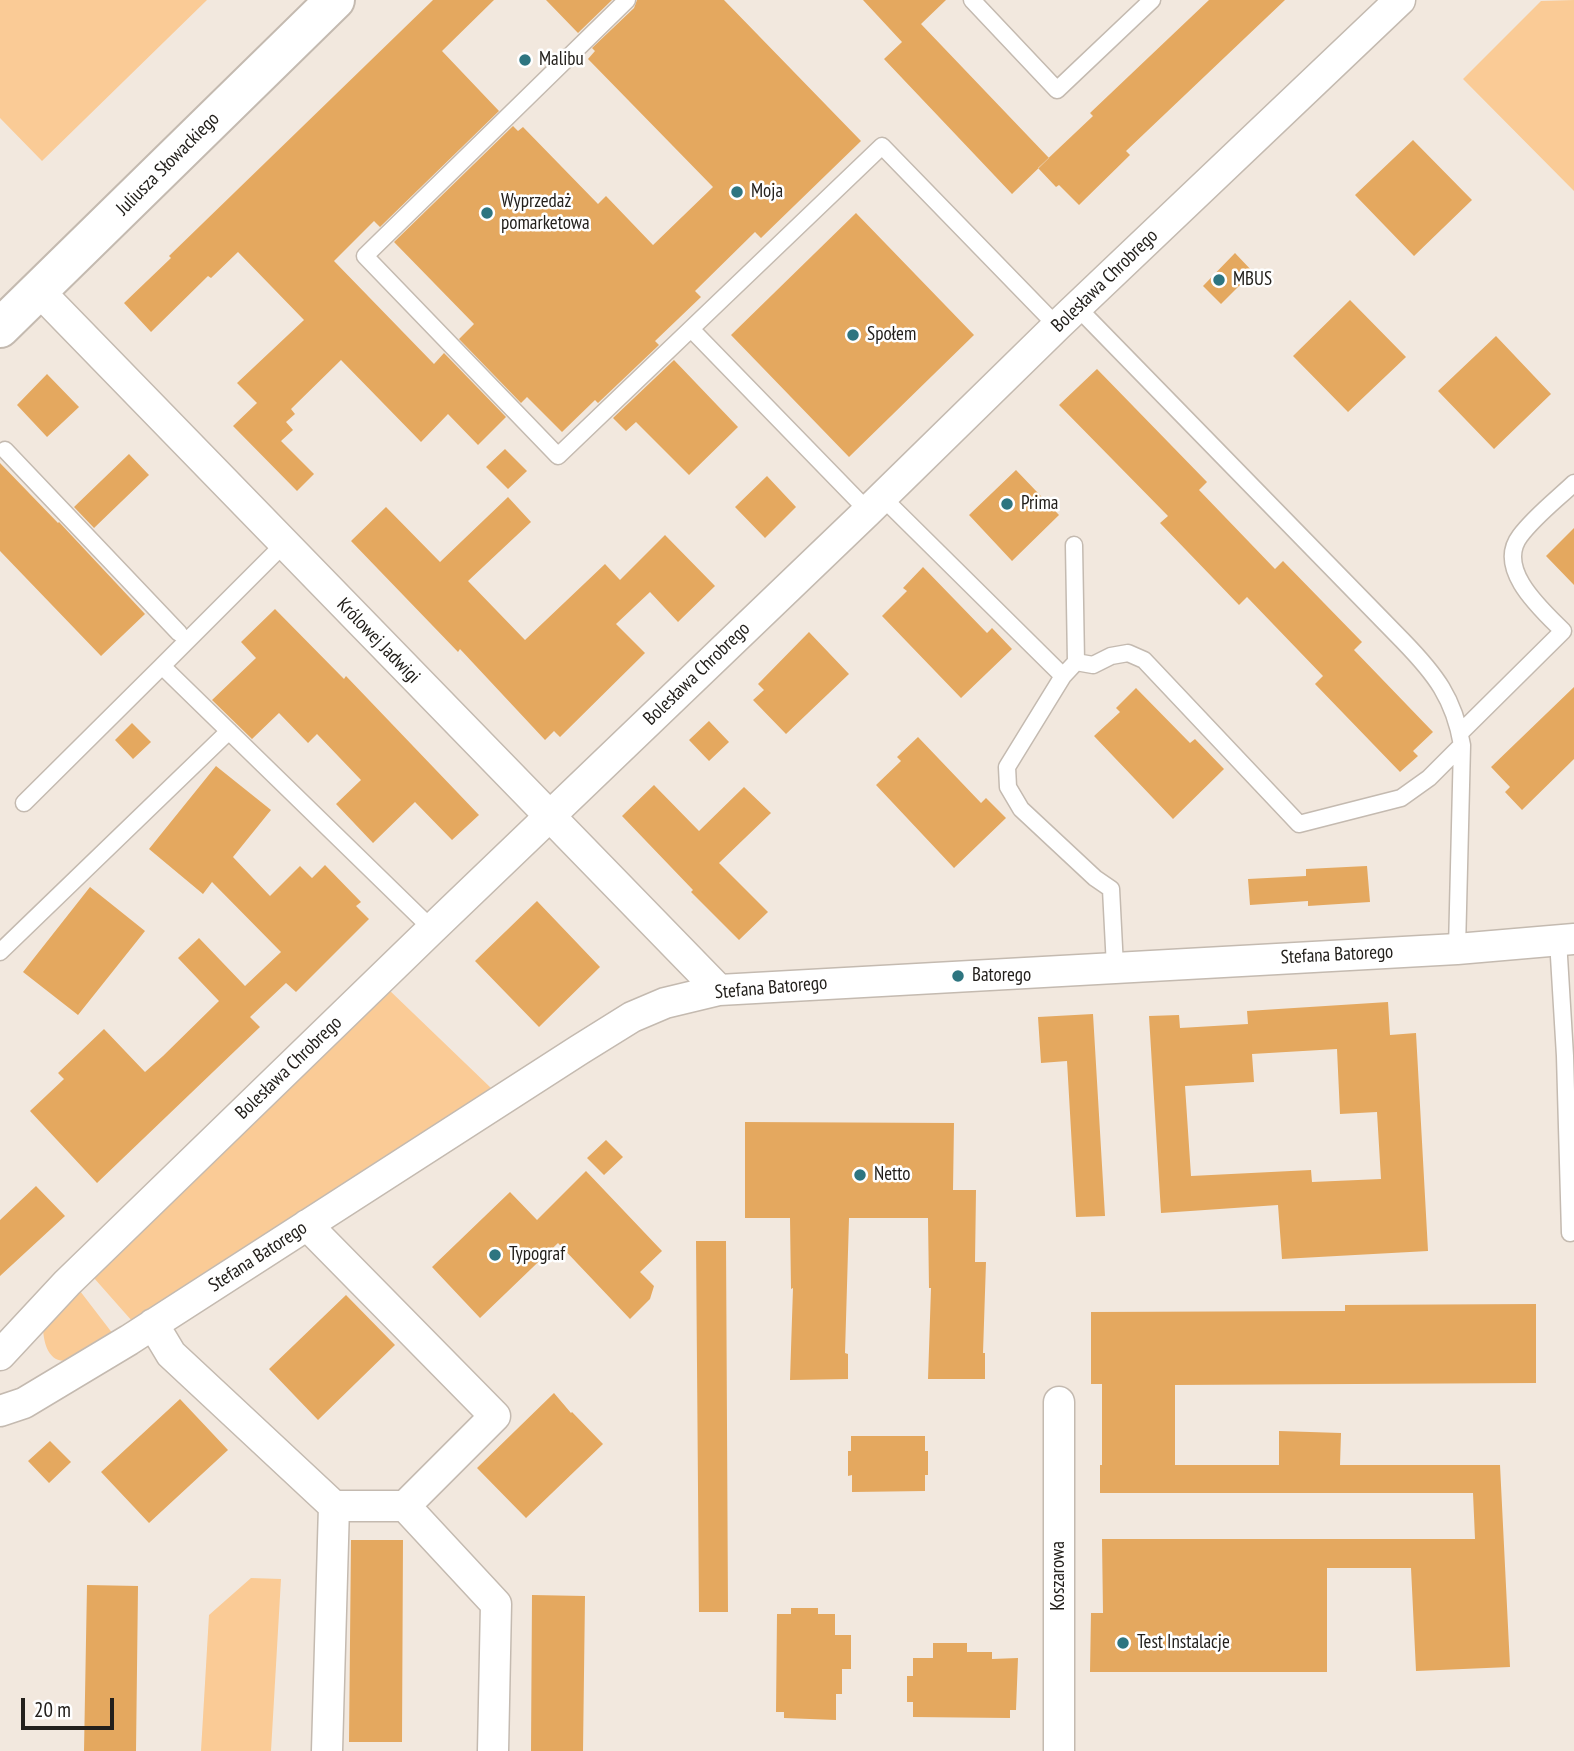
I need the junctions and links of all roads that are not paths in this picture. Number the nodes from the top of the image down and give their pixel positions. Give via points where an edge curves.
1 (335, 0) edge
2 (627, 0) edge
3 (972, 0) edge
4 (1152, 0) edge
5 (1400, 0) edge
6 (14, 307) edge
7 (1067, 316) junction
8 (691, 329) junction
9 (5, 450) dead end
10 (1574, 483) edge
11 (875, 504) junction
12 (284, 544) junction
13 (1074, 545) dead end
14 (179, 633) dead end
15 (1076, 662) junction
16 (162, 666) junction
17 (1063, 676) junction
18 (229, 731) junction
19 (1461, 739) junction
20 (24, 803) dead end
21 (550, 814) junction
22 (432, 929) junction
23 (1566, 939) edge
24 (1457, 948) junction
25 (0, 952) edge
26 (1115, 967) junction
27 (719, 990) junction
28 (307, 1225) junction
29 (1570, 1233) dead end
30 (153, 1325) junction
31 (0, 1355) edge
32 (1059, 1402) dead end
33 (0, 1411) edge
34 (334, 1506) junction
35 (405, 1506) junction
36 (327, 1751) edge
37 (493, 1751) edge
38 (1059, 1751) edge

1 - 6 street, Juliusza Słowackiego
2 - 8 lane via 365,256 558,456
3 - 4 lane via 1057,90
5 - 7 street, Bolesława Chrobrego
6 - 12 street, Królowej Jadwigi
7 - 8 lane via 882,146
7 - 11 street, Bolesława Chrobrego
7 - 19 lane via 1427,665 1448,696
8 - 11 lane
9 - 14 lane
10 - 19 lane via 1518,537 1513,553 1516,577 1563,631
11 - 17 lane
11 - 21 street, Bolesława Chrobrego
12 - 16 lane
12 - 21 street, Królowej Jadwigi
13 - 15 lane
15 - 17 lane
15 - 19 lane via 1093,665 1128,653 1144,660 1299,824 1401,798 1429,778
16 - 18 lane
16 - 20 lane
17 - 26 lane via 1007,767 1008,787 1021,809 1111,889
18 - 22 lane
18 - 25 lane
19 - 24 lane
21 - 22 street, Bolesława Chrobrego
21 - 27 street, Królowej Jadwigi
22 - 31 street, Bolesława Chrobrego via 67,1283
23 - 24 street, Stefana Batorego
23 - 29 lane via 1564,1056
24 - 26 street, Stefana Batorego
26 - 27 street, Stefana Batorego
27 - 28 street, Stefana Batorego via 665,1003 632,1017
28 - 30 street, Stefana Batorego
28 - 35 street via 495,1416
30 - 33 street, Stefana Batorego via 24,1403
30 - 34 street via 171,1354
32 - 38 street, Koszarowa
34 - 35 street
34 - 36 street
35 - 37 street via 496,1604

